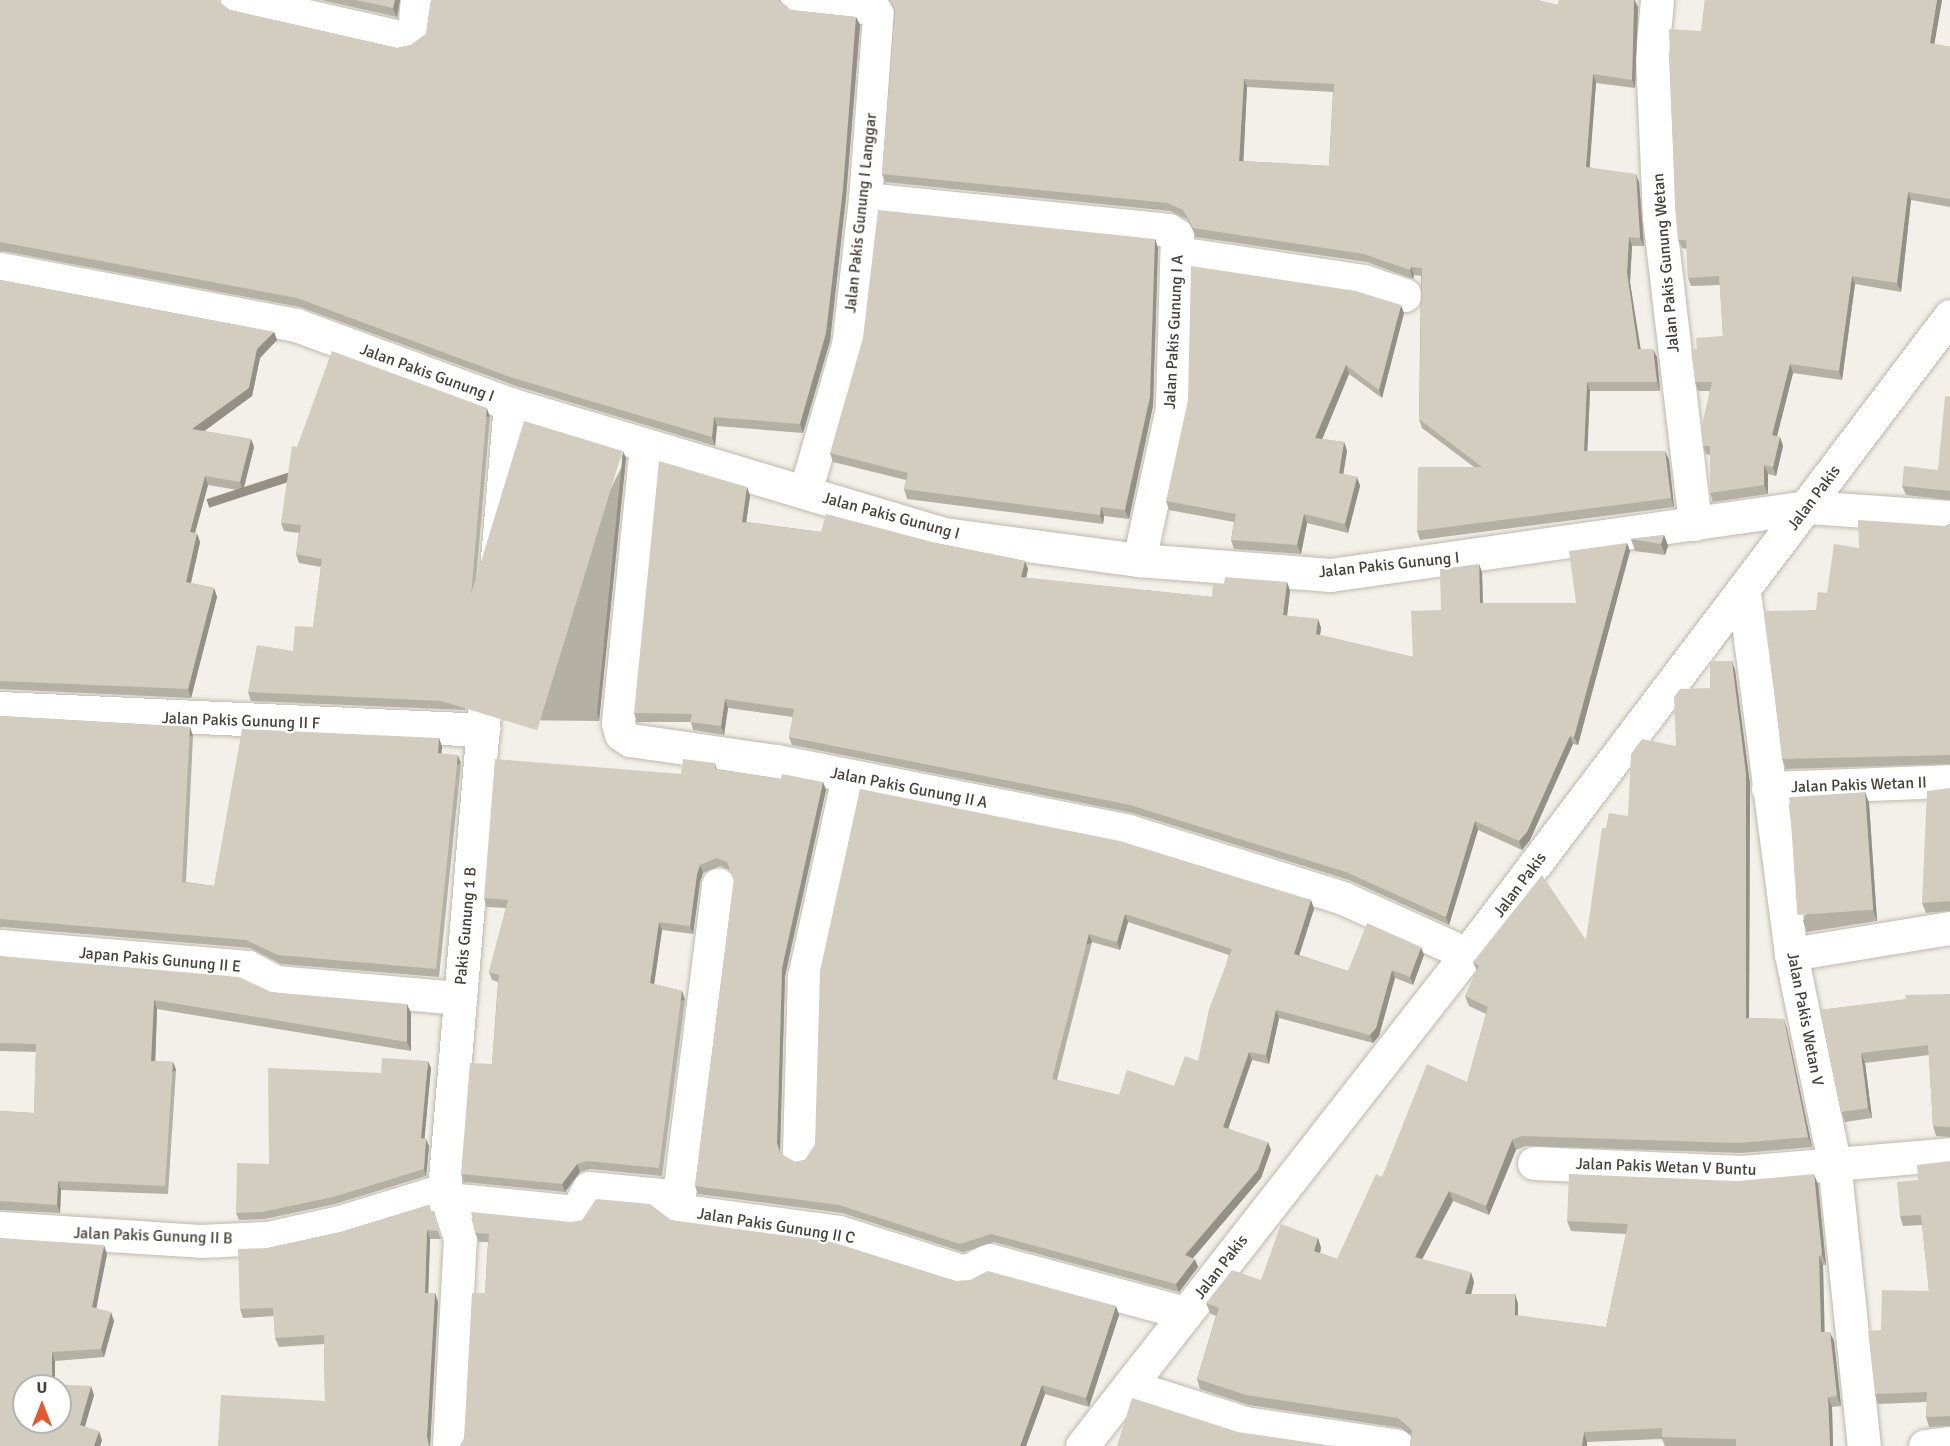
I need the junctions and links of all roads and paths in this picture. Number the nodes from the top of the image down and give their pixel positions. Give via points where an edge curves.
1 (237, 0) edge
2 (417, 0) edge
3 (797, 0) edge
4 (1658, 0) edge
5 (866, 199) junction
6 (1178, 253) junction
7 (0, 269) edge
8 (1405, 295) dead end
9 (1950, 316) edge
10 (510, 404) junction
11 (646, 446) junction
12 (805, 492) junction
13 (1808, 507) junction
14 (1950, 517) edge
15 (1695, 524) junction
16 (1139, 560) junction
17 (1744, 592) junction
18 (0, 708) edge
19 (483, 730) junction
20 (848, 777) junction
21 (1950, 781) edge
22 (1768, 788) junction
23 (718, 885) dead end
24 (1950, 928) edge
25 (0, 946) edge
26 (1467, 954) junction
27 (1791, 954) junction
28 (460, 998) junction
29 (799, 1152) dead end
30 (1950, 1154) edge
31 (1533, 1162) dead end
32 (1834, 1162) junction
33 (446, 1194) junction
34 (677, 1210) junction
35 (0, 1228) edge
36 (1185, 1313) junction
37 (1129, 1386) junction
38 (1950, 1443) edge
39 (449, 1446) edge
40 (1082, 1446) edge
41 (1398, 1446) edge
42 (1864, 1446) edge
43 (1925, 1446) edge

1 - 2 street via 404,38 414,32
3 - 5 street, Jalan Pakis Gunung I Langgar via 877,10
4 - 15 street, Jalan Pakis Gunung Wetan via 1652,56 1659,217
5 - 6 street, Jalan Pakis Gunung I A via 1168,230 1177,235
5 - 12 street, Jalan Pakis Gunung I Langgar via 848,345
6 - 8 street via 1364,281
6 - 16 street, Jalan Pakis Gunung I A via 1172,408
7 - 10 street, Jalan Pakis Gunung I via 296,325
9 - 13 street, Jalan Pakis
10 - 11 street, Jalan Pakis Gunung I
10 - 19 street, Pakis Gunung 1 B
11 - 12 street, Jalan Pakis Gunung I
11 - 20 street, Jalan Pakis Gunung II A via 618,723 621,734 630,740 776,761
12 - 16 street, Jalan Pakis Gunung I via 944,534
13 - 14 street, Jalan Pakis Gunung I
13 - 15 street, Jalan Pakis Gunung I
13 - 17 street, Jalan Pakis
15 - 16 street, Jalan Pakis Gunung I via 1330,575
17 - 22 street, Jalan Pakis Wetan V
17 - 26 street, Jalan Pakis
18 - 19 street, Jalan Pakis Gunung II F
19 - 28 street, Pakis Gunung 1 B
20 - 26 street, Jalan Pakis Gunung II A via 1128,831 1343,898
20 - 29 street via 804,977
21 - 22 street, Jalan Pakis Wetan II
22 - 27 street, Jalan Pakis Wetan V
23 - 34 street
24 - 27 street
25 - 28 street, Japan Pakis Gunung II E via 248,967 276,982
26 - 36 street, Jalan Pakis
27 - 32 street, Jalan Pakis Wetan V
28 - 33 street, Pakis Gunung 1 B
30 - 32 street, Jalan Pakis Wetan V Buntu
31 - 32 street, Jalan Pakis Wetan V Buntu via 1742,1172
32 - 42 street, Jalan Pakis Wetan V
33 - 34 street, Jalan Pakis Gunung II C via 576,1212 582,1207 586,1190 592,1187 661,1195
33 - 35 street, Jalan Pakis Gunung II B via 267,1238 200,1241
33 - 39 street, Pakis Gunung 1 B via 460,1238
34 - 36 street, Jalan Pakis Gunung II C via 839,1232 965,1272 989,1260
36 - 37 street, Jalan Pakis
37 - 40 street, Jalan Pakis
37 - 41 street via 1245,1423
38 - 43 street

